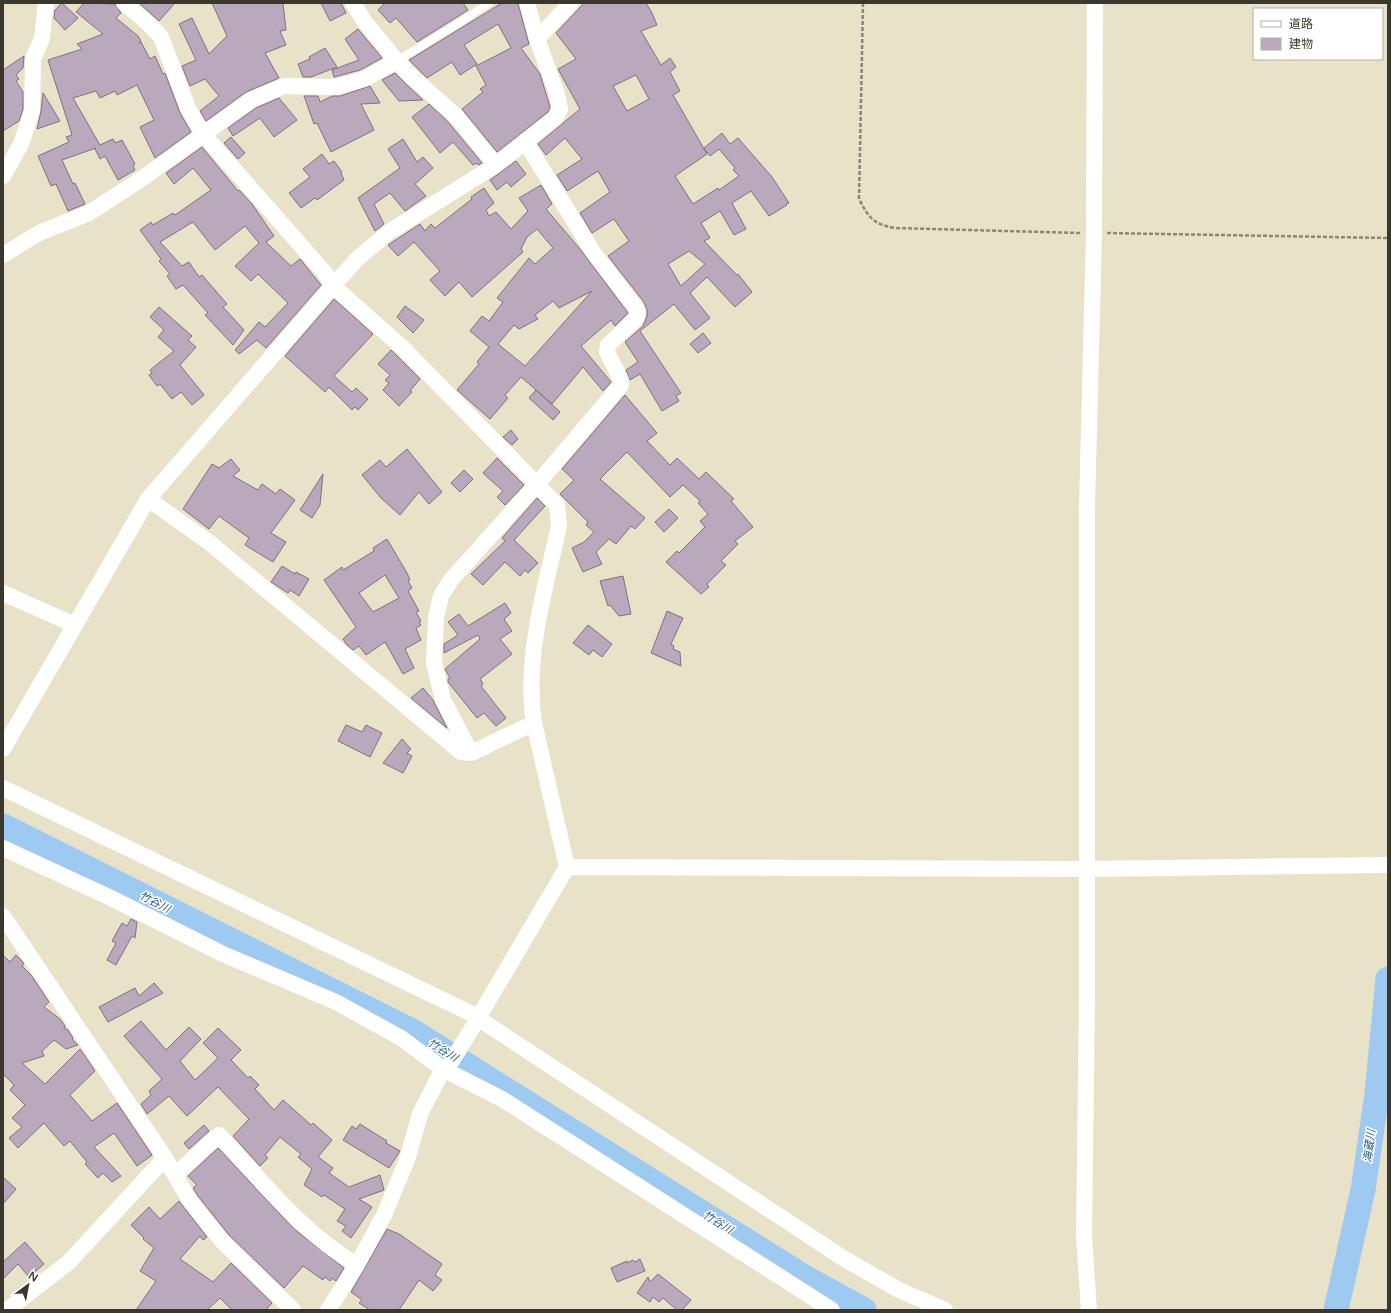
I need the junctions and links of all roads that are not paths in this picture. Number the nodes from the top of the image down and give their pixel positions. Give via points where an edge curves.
1 (46, 3) edge
2 (124, 3) edge
3 (353, 3) edge
4 (489, 3) edge
5 (527, 3) edge
6 (571, 3) edge
7 (1095, 3) edge
8 (537, 39) junction
9 (397, 61) junction
10 (203, 134) junction
11 (525, 141) junction
12 (496, 165) junction
13 (3, 176) edge
14 (3, 255) edge
15 (333, 286) junction
16 (537, 484) junction
17 (148, 499) junction
18 (3, 593) edge
19 (75, 625) junction
20 (534, 723) junction
21 (3, 749) edge
22 (472, 753) junction
23 (3, 788) edge
24 (3, 848) edge
25 (1388, 865) edge
26 (567, 868) junction
27 (1087, 869) junction
28 (3, 916) edge
29 (476, 1021) junction
30 (447, 1067) junction
31 (165, 1158) junction
32 (175, 1175) junction
33 (357, 1265) junction
34 (7, 1310) edge
35 (293, 1310) edge
36 (328, 1310) edge
37 (832, 1310) edge
38 (945, 1310) edge
39 (1089, 1310) edge

1 - 13 street via 42,38 33,59 32,111 22,144
2 - 10 street via 150,24 161,37 188,108
3 - 9 street via 364,21
4 - 9 lane
5 - 8 street
6 - 8 street
7 - 27 street via 1094,233 1087,507
8 - 11 street via 560,109 555,118
9 - 10 street via 364,79 337,87 284,86 251,100
9 - 12 street via 455,115
10 - 14 street via 89,213 39,233
10 - 15 street via 325,273
11 - 12 street
11 - 16 street via 593,252 638,313 636,319 608,345 607,352 622,380 621,385
12 - 15 street via 389,232 357,259
15 - 16 street via 404,349
15 - 17 street
16 - 20 street via 558,505 559,526 533,658 531,701
16 - 22 street via 451,580 441,596 436,618 434,663 444,700
17 - 19 street
17 - 22 street via 210,543 461,752
18 - 19 street
19 - 21 street
20 - 22 street
20 - 26 street
23 - 29 street
24 - 30 street via 223,954 336,1002
25 - 27 street
26 - 27 street
26 - 29 street
27 - 39 street via 1084,1236
28 - 31 street
29 - 30 street
29 - 38 street via 843,1258 899,1290
30 - 33 street via 420,1114 407,1160 384,1215
30 - 37 street via 502,1099
31 - 32 street
31 - 34 street via 69,1262
32 - 33 street via 219,1135 313,1234 336,1253
32 - 35 street via 190,1201 222,1241
33 - 36 street

